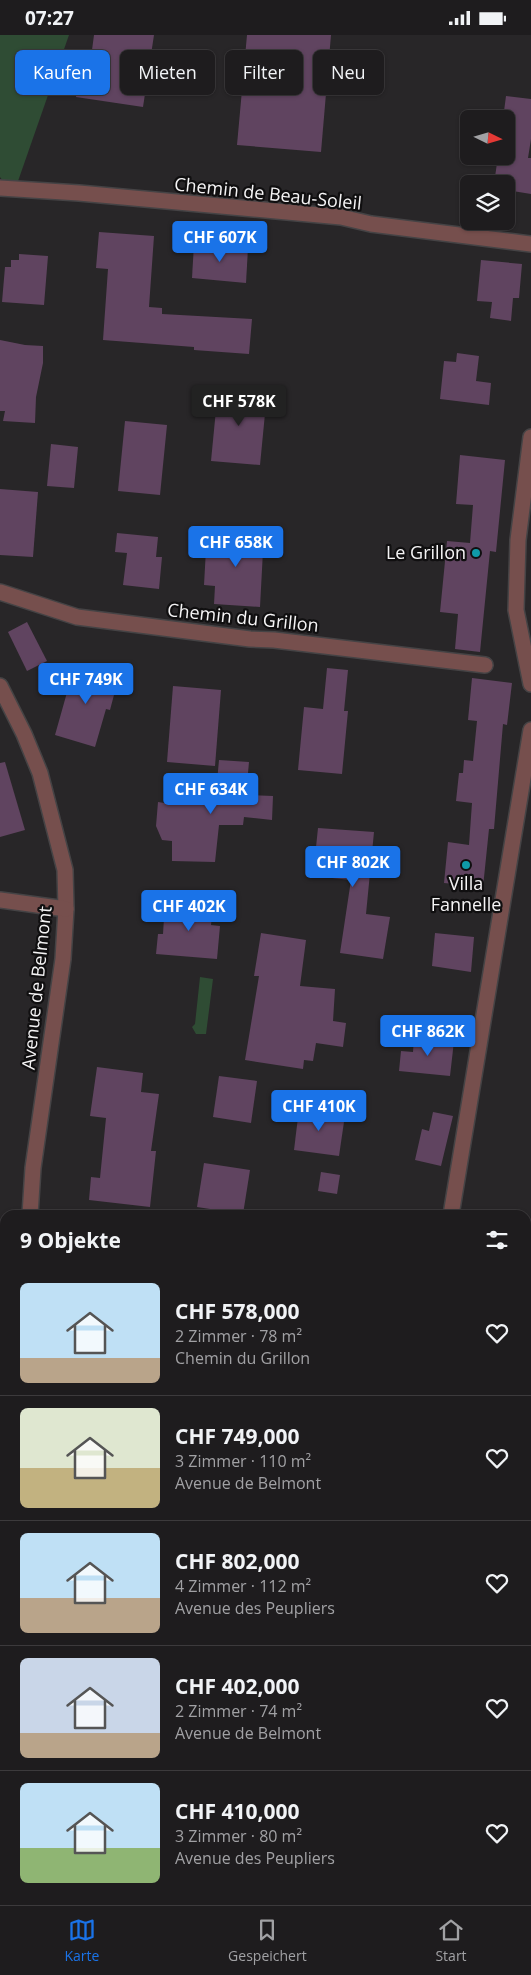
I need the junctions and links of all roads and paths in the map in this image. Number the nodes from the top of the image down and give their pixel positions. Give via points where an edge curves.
1 (0, 188) edge
2 (531, 244) edge
3 (531, 437) edge
4 (0, 592) edge
5 (485, 665) dead end
6 (531, 683) edge
7 (0, 686) edge
8 (531, 730) edge
9 (0, 900) edge
10 (66, 909) junction
11 (30, 1210) edge
12 (452, 1210) edge

1 - 2 street, Chemin de Beau-Soleil via 341,217 371,224
3 - 6 street via 518,540 516,610
4 - 5 street, Chemin du Grillon via 77,617
7 - 10 street, Avenue de Belmont via 40,773 65,870
8 - 12 street
9 - 10 street
10 - 11 street, Avenue de Belmont via 63,959 33,1168

